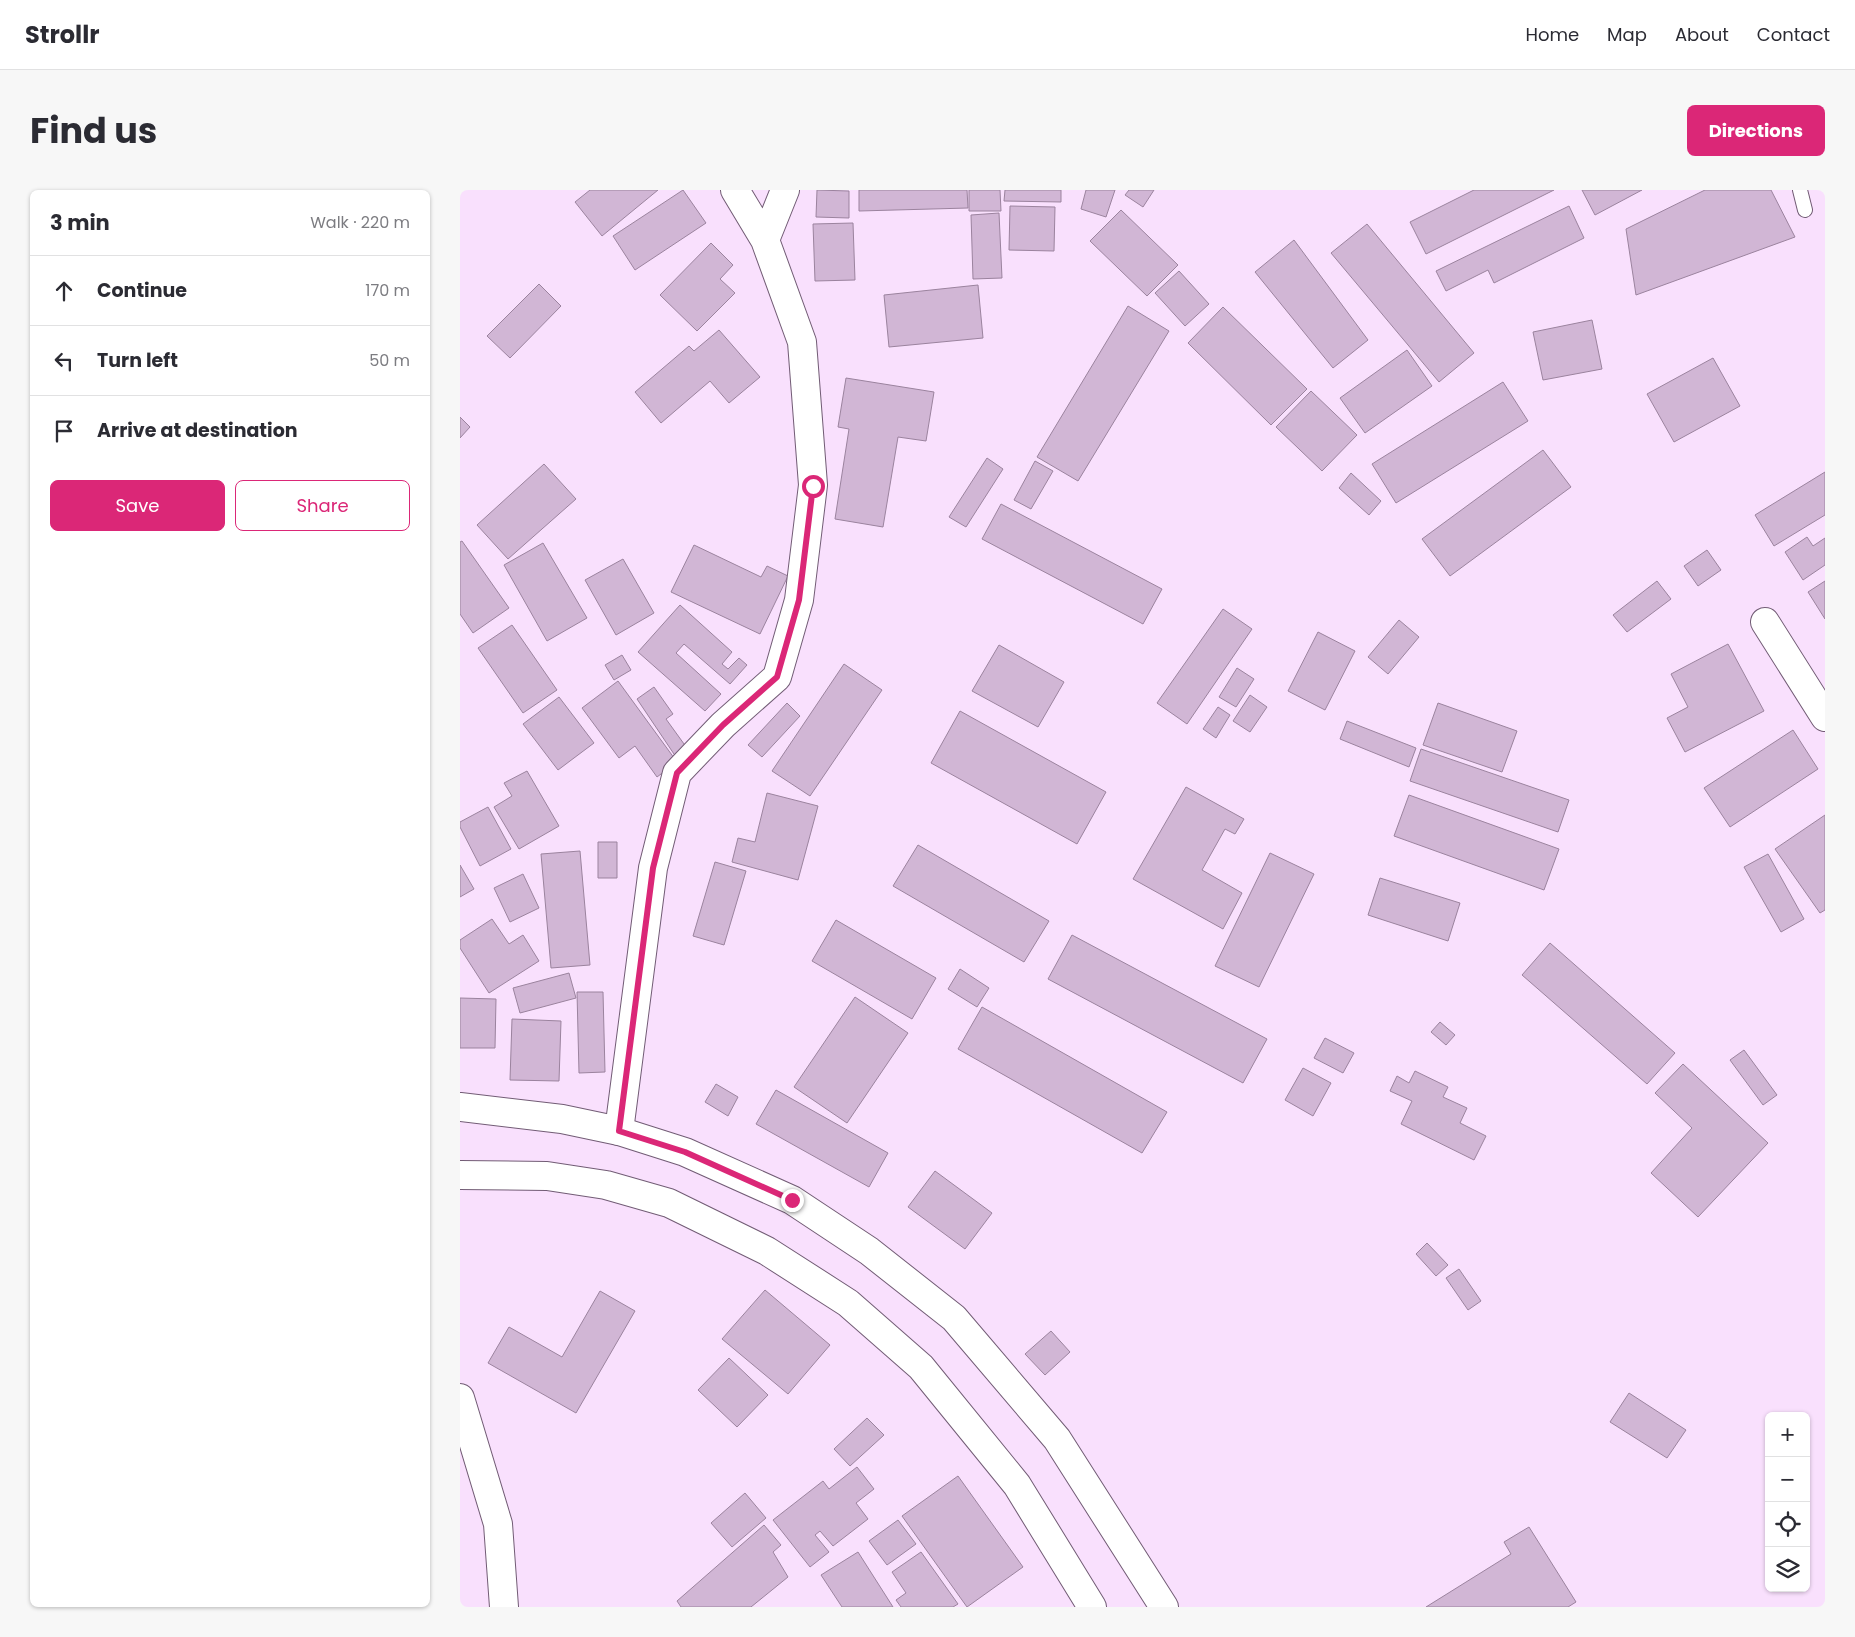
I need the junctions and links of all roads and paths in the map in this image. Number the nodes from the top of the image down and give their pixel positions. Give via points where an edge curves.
1 (735, 190) edge
2 (785, 190) edge
3 (1800, 190) edge
4 (1805, 210) dead end
5 (765, 240) junction
6 (1765, 622) dead end
7 (1825, 717) edge
8 (460, 1107) edge
9 (619, 1131) junction
10 (460, 1175) edge
11 (460, 1398) edge
12 (504, 1607) edge
13 (1092, 1607) edge
14 (1164, 1607) edge

1 - 5 main road
2 - 5 main road
3 - 4 lane
5 - 9 main road via 802,342 813,486 799,600 777,677 723,725 677,773 653,868
6 - 7 main road
8 - 9 main road via 562,1119
9 - 14 main road via 685,1152 792,1200 869,1252 954,1318 1057,1439
10 - 13 main road via 547,1176 606,1185 668,1203 767,1252 848,1303 921,1367 1017,1486
11 - 12 main road via 498,1524

